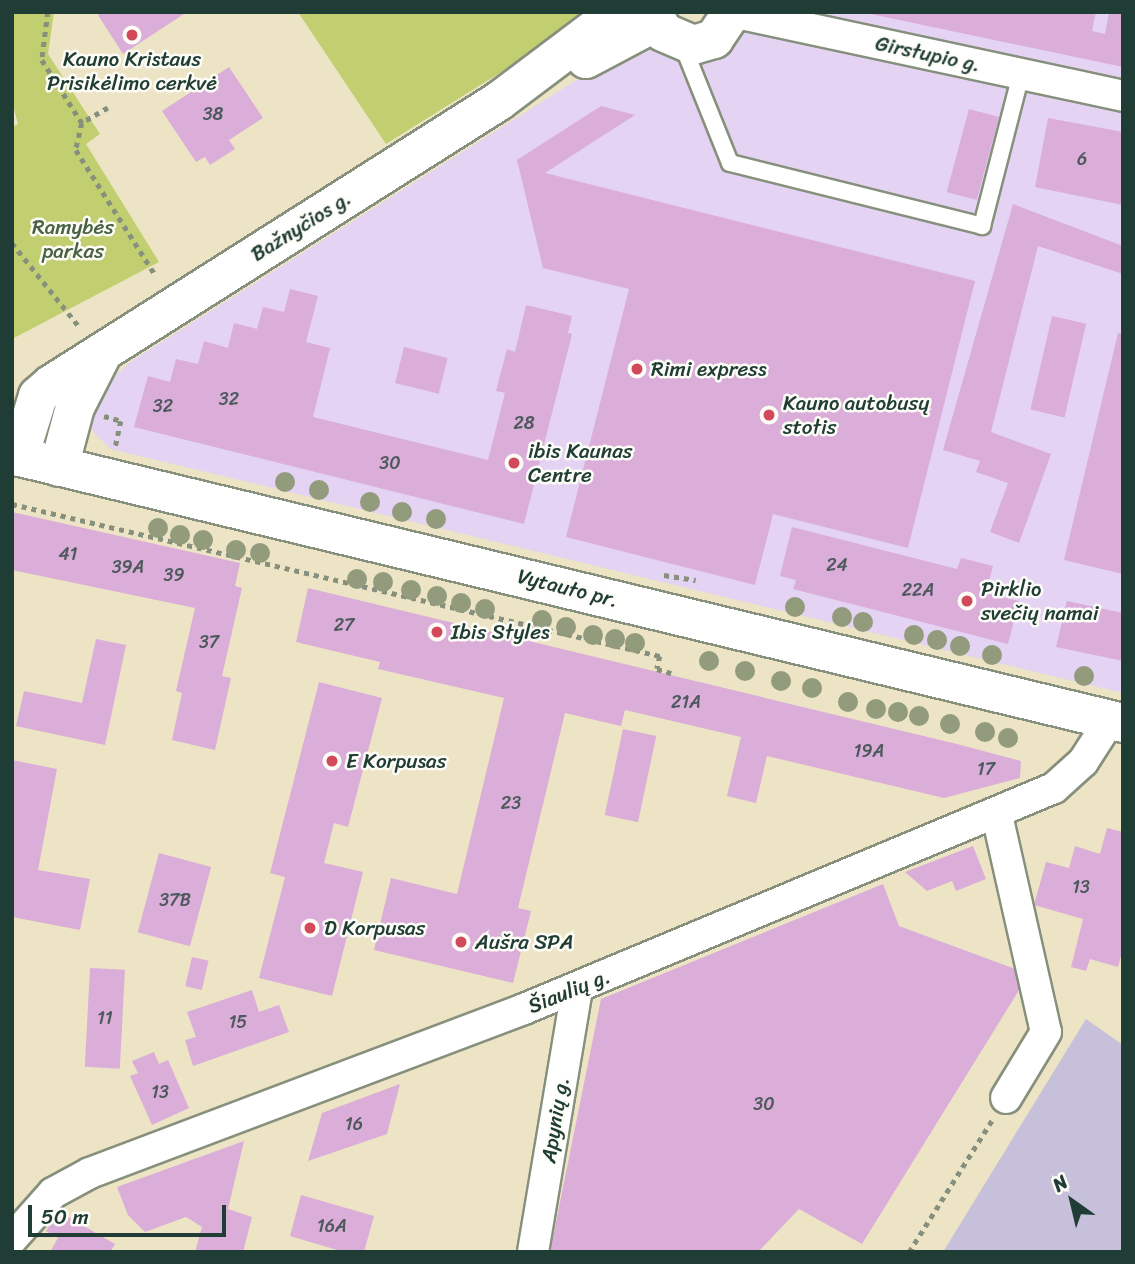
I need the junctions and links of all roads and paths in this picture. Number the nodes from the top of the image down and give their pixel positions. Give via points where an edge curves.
1 (48, 12) edge
2 (617, 12) edge
3 (732, 12) edge
4 (664, 26) edge
5 (1021, 74) junction
6 (1123, 96) edge
7 (499, 101) junction
8 (108, 107) dead end
9 (82, 123) junction
10 (12, 243) edge
11 (156, 276) dead end
12 (90, 338) junction
13 (15, 456) edge
14 (59, 467) junction
15 (12, 504) edge
16 (664, 575) dead end
17 (696, 580) dead end
18 (671, 673) dead end
19 (1117, 721) edge
20 (997, 815) junction
21 (577, 988) junction
22 (1006, 1098) joint
23 (12, 1239) edge
24 (533, 1252) edge
25 (909, 1252) edge

1 - 9 path via 42,60
2 - 7 street, Bažnyčios g.
3 - 4 street, Bažnyčios g. via 714,39
3 - 5 street, Girstupio g.
4 - 5 lane via 730,163 982,226
4 - 7 street, Bažnyčios g.
5 - 6 street, Girstupio g.
7 - 12 street, Bažnyčios g.
8 - 9 path
9 - 11 path via 76,150
10 - 12 path
12 - 13 street, Bažnyčios g. via 38,396
12 - 14 street
13 - 14 street, Vytauto pr.
14 - 19 street, Vytauto pr.
15 - 18 path via 660,656 657,669
16 - 17 path
19 - 20 street, Šiaulių g. via 1054,788
20 - 21 street, Šiaulių g.
20 - 22 street via 1046,1032
21 - 23 street, Šiaulių g. via 90,1173 53,1193
21 - 24 street, Apynių g.
22 - 25 path

